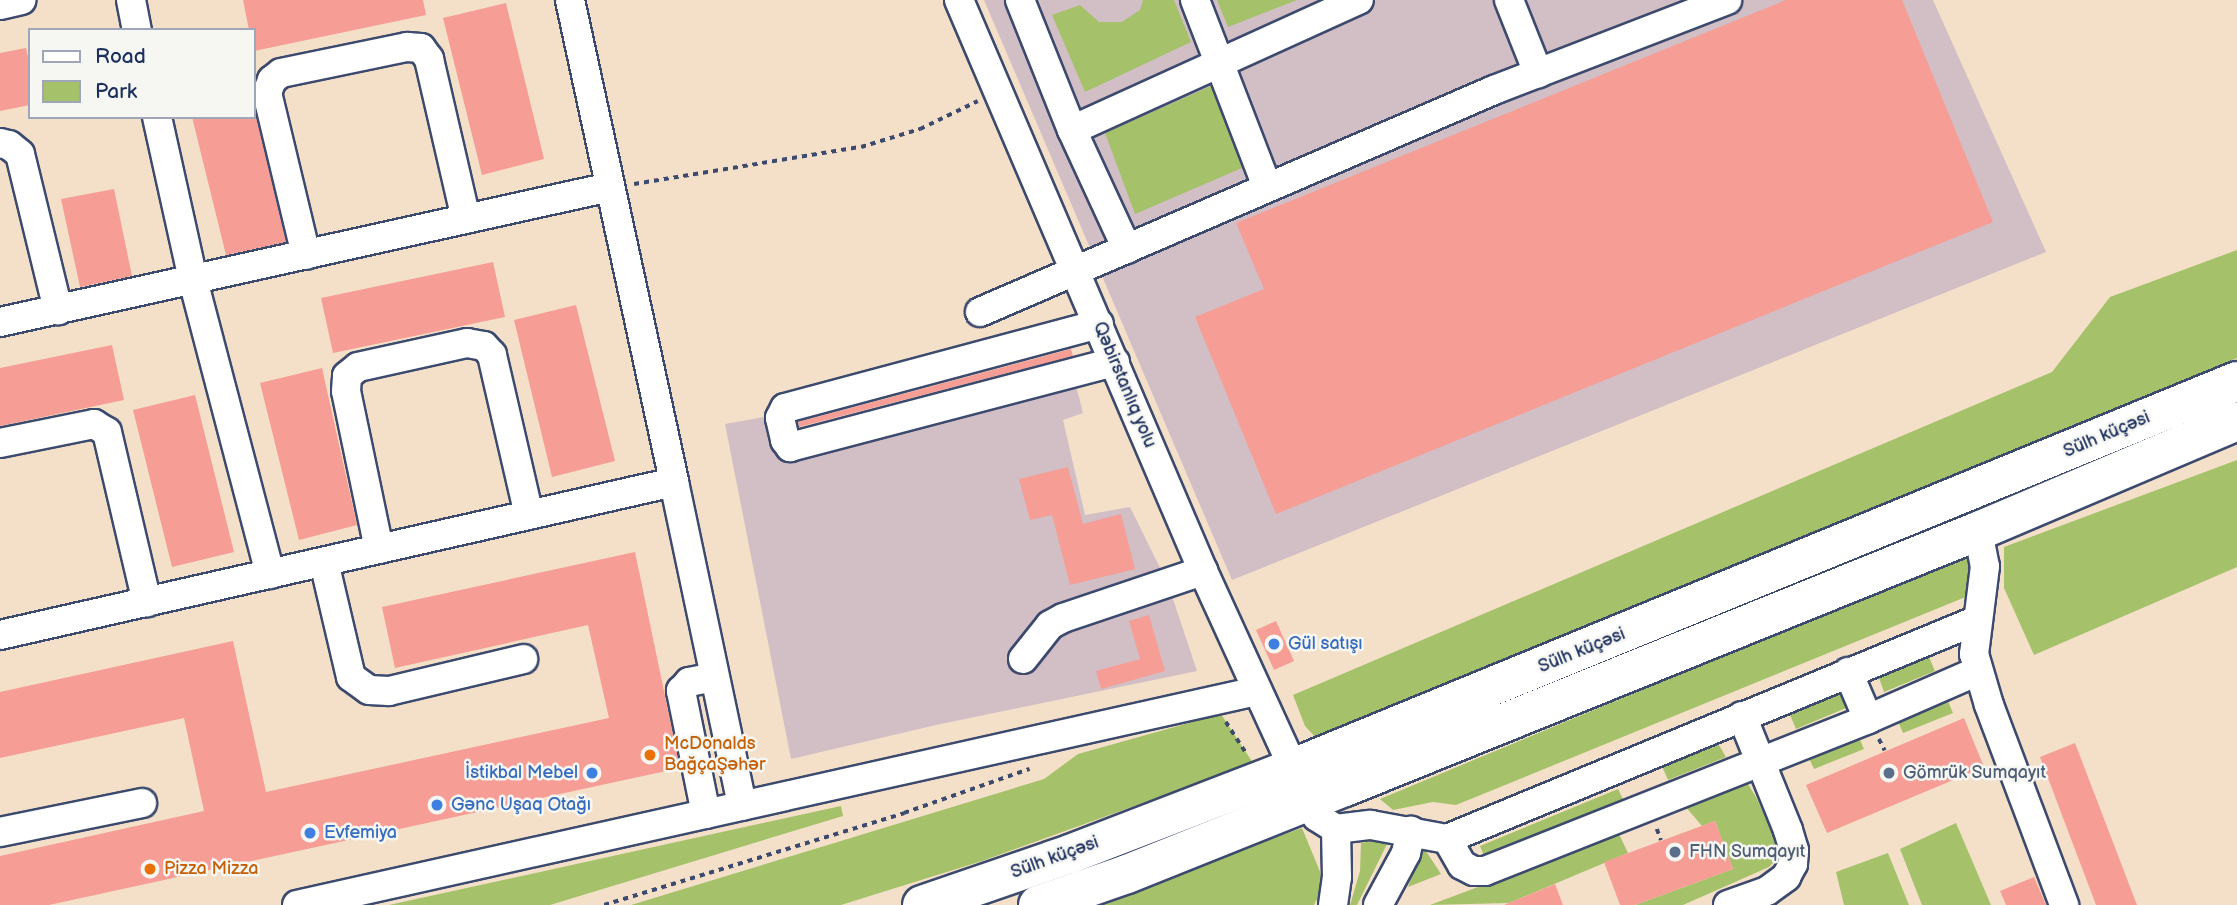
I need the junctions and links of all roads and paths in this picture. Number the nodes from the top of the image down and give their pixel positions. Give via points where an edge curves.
1 (21, 0) edge
2 (131, 0) edge
3 (570, 0) edge
4 (959, 0) edge
5 (1020, 0) edge
6 (1195, 0) edge
7 (1359, 0) edge
8 (1509, 0) edge
9 (1727, 0) edge
10 (0, 5) edge
11 (137, 28) edge
12 (1220, 61) junction
13 (1538, 73) junction
14 (998, 90) junction
15 (157, 119) edge
16 (1072, 130) junction
17 (0, 143) edge
18 (610, 187) junction
19 (1267, 187) junction
20 (466, 219) junction
21 (1128, 249) junction
22 (306, 255) junction
23 (1076, 271) junction
24 (193, 280) junction
25 (58, 310) junction
26 (980, 312) dead end
27 (0, 323) edge
28 (1099, 324) junction
29 (1115, 362) junction
30 (2237, 380) edge
31 (2237, 421) edge
32 (0, 443) edge
33 (674, 482) junction
34 (529, 515) junction
35 (1978, 531) junction
36 (379, 549) junction
37 (324, 562) junction
38 (1203, 571) junction
39 (270, 574) junction
40 (147, 602) junction
41 (1975, 621) junction
42 (0, 635) edge
43 (523, 659) dead end
44 (1023, 659) dead end
45 (1978, 671) junction
46 (1848, 672) junction
47 (715, 677) junction
48 (1256, 691) junction
49 (1221, 714) dead end
50 (1742, 716) junction
51 (1868, 719) junction
52 (1760, 760) junction
53 (1253, 763) dead end
54 (1030, 768) dead end
55 (1300, 785) junction
56 (142, 803) dead end
57 (742, 806) junction
58 (706, 814) junction
59 (1336, 829) junction
60 (1411, 831) junction
61 (0, 832) edge
62 (1447, 839) junction
63 (1770, 898) edge
64 (297, 905) edge
65 (604, 905) edge
66 (922, 905) edge
67 (1038, 905) edge
68 (1333, 905) edge
69 (1378, 905) edge
70 (1728, 905) edge
71 (2064, 905) edge

1 - 10 street
2 - 11 street
3 - 18 street
4 - 14 street, Qəbirstanlıq yolu
5 - 16 street
6 - 12 street
7 - 12 street
8 - 13 street
9 - 13 street
12 - 16 street
12 - 19 street
13 - 19 street
14 - 18 path via 920,129 861,148
14 - 23 street, Qəbirstanlıq yolu
15 - 24 street
16 - 21 street
17 - 25 street via 20,153
18 - 20 street
18 - 33 street
19 - 21 street
20 - 22 street
20 - 22 street via 429,58 421,48 281,72 267,93
21 - 23 street
22 - 24 street
23 - 26 street
23 - 28 street, Qəbirstanlıq yolu
24 - 25 street
24 - 39 street
25 - 27 street
28 - 29 street, Qəbirstanlıq yolu
28 - 29 street via 785,408 780,418 785,440 790,447
29 - 38 street, Qəbirstanlıq yolu
30 - 55 highway, Sülh küçəsi
31 - 35 highway, Sülh küçəsi
32 - 40 street via 94,424 107,432
33 - 34 street
33 - 47 street
34 - 36 street
34 - 36 street via 492,355 484,346 467,343 358,368 347,376 346,391
35 - 41 street via 1985,566
35 - 55 highway, Sülh küçəsi
36 - 37 street
37 - 39 street
37 - 43 street via 351,677 369,690 389,691
38 - 44 street via 1063,618 1050,625
38 - 48 street, Qəbirstanlıq yolu
39 - 40 street
40 - 42 street
41 - 45 street via 1973,654
41 - 46 street
45 - 51 street
45 - 71 street
46 - 50 street
46 - 51 street
47 - 57 street
47 - 58 street via 689,682 681,691
48 - 55 street, Qəbirstanlıq yolu
48 - 57 street
49 - 53 path
50 - 52 street
50 - 62 street
51 - 52 street
52 - 62 street via 1485,871 1462,865
52 - 63 street via 1794,850 1793,864
54 - 65 path via 904,813
55 - 59 street, Qəbirstanlıq yolu via 1317,817
55 - 66 highway, Sülh küçəsi via 1070,854
55 - 67 highway, Sülh küçəsi via 1127,874
56 - 61 street
57 - 58 street
58 - 64 street
59 - 60 street via 1371,825
59 - 68 street
60 - 62 street
60 - 69 street via 1406,853
63 - 70 street

